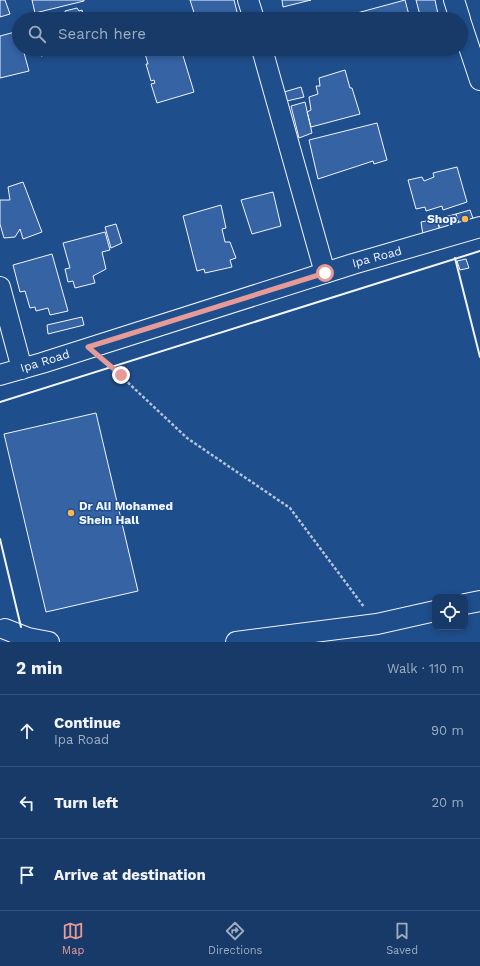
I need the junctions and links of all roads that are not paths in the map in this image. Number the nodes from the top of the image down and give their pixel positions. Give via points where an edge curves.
1 (248, 0) edge
2 (454, 0) edge
3 (252, 12) edge
4 (458, 12) edge
5 (468, 44) edge
6 (264, 56) edge
7 (480, 80) edge
8 (480, 227) edge
9 (325, 273) junction
10 (0, 287) edge
11 (22, 369) junction
12 (0, 375) edge
13 (480, 601) edge
14 (468, 603) edge
15 (432, 612) edge
16 (4, 631) edge
17 (49, 642) edge
18 (236, 642) edge

1 - 3 street
2 - 4 street
5 - 7 street
6 - 9 street
8 - 9 street, Ipa Road
9 - 11 street, Ipa Road
10 - 11 street
11 - 12 street, Ipa Road
13 - 14 street
15 - 18 street via 377,624
16 - 17 street

